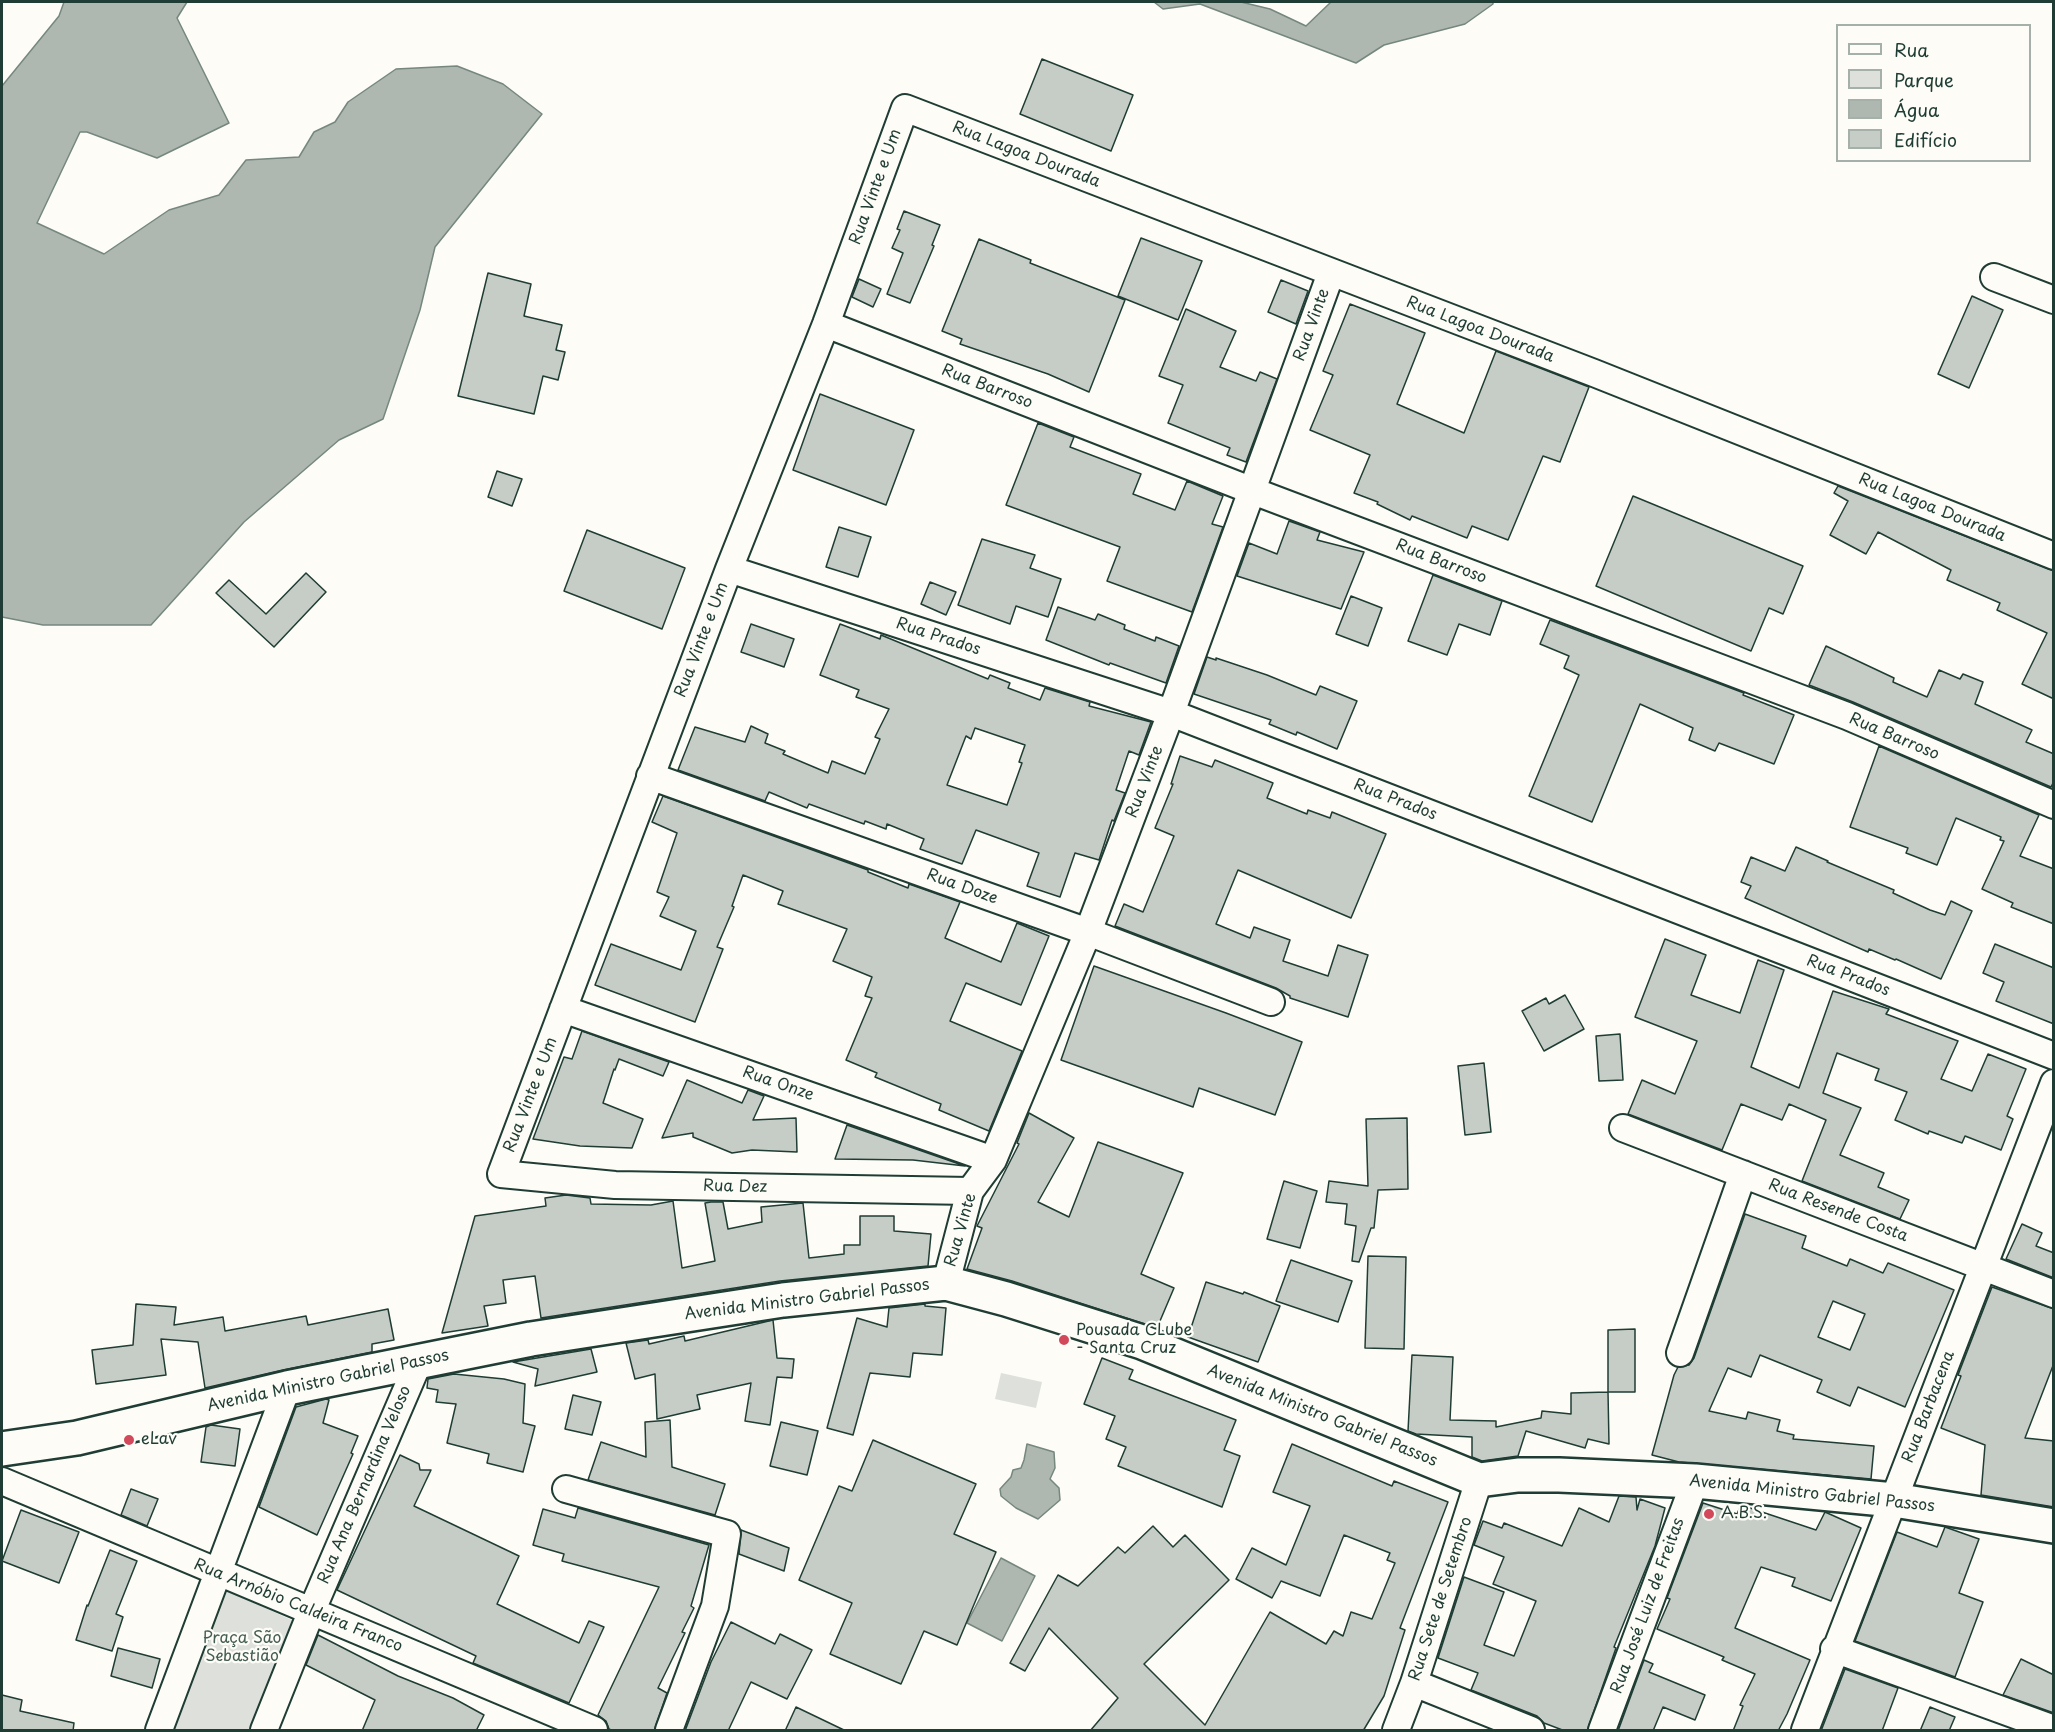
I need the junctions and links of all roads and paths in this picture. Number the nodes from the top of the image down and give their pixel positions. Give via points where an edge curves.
1 (905, 108) joint
2 (1331, 273) junction
3 (1994, 277) dead end
4 (2054, 300) edge
5 (826, 324) junction
6 (1253, 491) junction
7 (2054, 556) edge
8 (729, 569) junction
9 (1171, 713) junction
10 (650, 776) junction
11 (2054, 805) edge
12 (1088, 932) junction
13 (1271, 1002) dead end
14 (563, 1009) junction
15 (2054, 1056) edge
16 (2054, 1083) edge
17 (1623, 1128) dead end
18 (993, 1160) junction
19 (501, 1174) joint
20 (1743, 1174) junction
21 (970, 1191) junction
22 (1982, 1266) junction
23 (946, 1283) junction
24 (2054, 1294) edge
25 (1680, 1353) dead end
26 (419, 1360) junction
27 (288, 1388) junction
28 (2, 1449) edge
29 (1479, 1480) junction
30 (2, 1481) edge
31 (1695, 1481) junction
32 (566, 1489) dead end
33 (1894, 1500) junction
34 (2054, 1526) edge
35 (219, 1574) junction
36 (312, 1610) junction
37 (1834, 1649) junction
38 (1414, 1683) junction
39 (1403, 1726) edge
40 (2054, 1729) edge
41 (159, 1731) edge
42 (264, 1731) edge
43 (594, 1731) edge
44 (669, 1731) edge
45 (1532, 1731) edge
46 (1602, 1731) edge
47 (1804, 1731) edge

1 - 2 street, Rua Lagoa Dourada
1 - 5 street, Rua Vinte e Um
2 - 6 street, Rua Vinte
2 - 7 street, Rua Lagoa Dourada
3 - 4 street
5 - 6 street, Rua Barroso
5 - 8 street, Rua Vinte e Um
6 - 9 street, Rua Vinte
6 - 11 street, Rua Barroso via 1846,716
8 - 9 street, Rua Prados
8 - 10 street, Rua Vinte e Um
9 - 12 street, Rua Vinte
9 - 15 street, Rua Prados
10 - 12 street, Rua Doze
10 - 14 street, Rua Vinte e Um
12 - 13 street, Rua Doze
12 - 18 street, Rua Vinte
14 - 18 street, Rua Onze
14 - 19 street, Rua Vinte e Um
16 - 22 street, Rua Barbacena
17 - 20 street, Rua Resende Costa
18 - 21 street, Rua Vinte
19 - 21 street, Rua Dez via 615,1185
20 - 22 street, Rua Resende Costa
20 - 25 street
21 - 23 street, Rua Vinte
22 - 24 street, Rua Resende Costa
22 - 33 street, Rua Barbacena
23 - 26 main road, Avenida Ministro Gabriel Passos via 783,1300
23 - 29 main road, Avenida Ministro Gabriel Passos via 1142,1342
26 - 27 main road, Avenida Ministro Gabriel Passos
26 - 36 street, Rua Ana Bernardina Veloso
27 - 28 main road, Avenida Ministro Gabriel Passos via 77,1438
27 - 35 street
29 - 31 main road, Avenida Ministro Gabriel Passos via 1558,1475
29 - 38 street, Rua Sete de Setembro
30 - 35 street, Rua Arnóbio Caldeira Franco
31 - 33 main road, Avenida Ministro Gabriel Passos
31 - 46 street, Rua José Luiz de Freitas
32 - 44 street via 727,1534 714,1606
33 - 34 main road, Avenida Ministro Gabriel Passos
33 - 37 street, Rua Barbacena
35 - 36 street, Rua Arnóbio Caldeira Franco
35 - 41 street
36 - 42 street
36 - 43 street, Rua Arnóbio Caldeira Franco
37 - 40 street
37 - 47 street, Rua Barbacena
38 - 39 street, Rua Sete de Setembro
38 - 45 street

